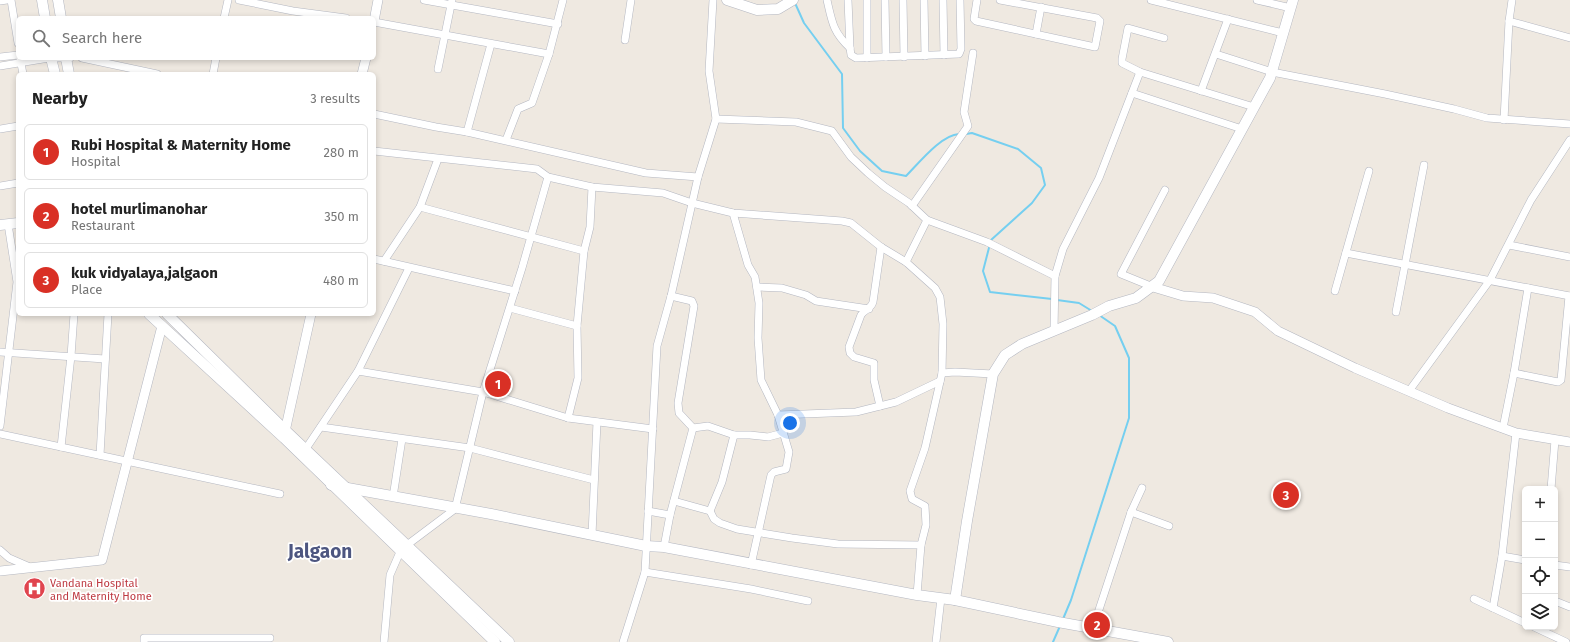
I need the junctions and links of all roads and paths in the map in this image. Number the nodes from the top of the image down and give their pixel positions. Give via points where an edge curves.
1 (7, 0) edge
2 (11, 0) edge
3 (42, 0) edge
4 (58, 0) edge
5 (228, 0) edge
6 (239, 0) edge
7 (378, 0) edge
8 (424, 0) edge
9 (563, 0) edge
10 (631, 0) edge
11 (713, 0) edge
12 (727, 0) edge
13 (793, 0) edge
14 (826, 0) edge
15 (848, 0) edge
16 (867, 0) edge
17 (885, 0) edge
18 (903, 0) edge
19 (924, 0) edge
20 (943, 0) edge
21 (960, 0) edge
22 (977, 0) edge
23 (1000, 0) edge
24 (1151, 0) edge
25 (1257, 0) edge
26 (1512, 0) edge
27 (0, 1) edge
28 (451, 2) edge
29 (1292, 4) edge
30 (1041, 8) junction
31 (45, 16) edge
32 (61, 16) edge
33 (224, 16) edge
34 (331, 16) edge
35 (375, 16) edge
36 (1228, 19) junction
37 (376, 21) edge
38 (1509, 21) junction
39 (558, 24) junction
40 (16, 31) edge
41 (1283, 33) junction
42 (1036, 34) junction
43 (444, 36) junction
44 (1164, 38) dead end
45 (1570, 38) edge
46 (625, 40) dead end
47 (491, 44) junction
48 (850, 48) junction
49 (973, 53) dead end
50 (16, 54) edge
51 (549, 54) junction
52 (1216, 54) junction
53 (944, 55) junction
54 (925, 56) junction
55 (0, 57) edge
56 (886, 57) junction
57 (904, 57) junction
58 (867, 58) junction
59 (21, 60) edge
60 (51, 60) edge
61 (66, 60) edge
62 (92, 60) edge
63 (216, 60) edge
64 (366, 60) edge
65 (0, 66) edge
66 (438, 69) dead end
67 (23, 72) edge
68 (54, 72) edge
69 (69, 72) edge
70 (148, 72) edge
71 (213, 72) edge
72 (362, 72) edge
73 (1140, 72) junction
74 (1272, 72) junction
75 (1202, 91) junction
76 (1132, 93) junction
77 (1254, 107) junction
78 (376, 114) edge
79 (716, 119) junction
80 (1504, 120) junction
81 (1570, 124) edge
82 (16, 126) edge
83 (0, 129) edge
84 (1242, 129) junction
85 (467, 132) junction
86 (506, 140) junction
87 (1570, 140) edge
88 (376, 151) edge
89 (438, 159) junction
90 (1424, 164) dead end
91 (1369, 171) dead end
92 (548, 177) junction
93 (698, 177) junction
94 (16, 183) edge
95 (0, 186) edge
96 (592, 187) junction
97 (1165, 190) dead end
98 (692, 204) junction
99 (912, 206) junction
100 (420, 207) junction
101 (733, 213) junction
102 (927, 220) junction
103 (9, 224) edge
104 (531, 238) junction
105 (1509, 245) junction
106 (882, 248) junction
107 (584, 251) junction
108 (1346, 253) junction
109 (1570, 257) edge
110 (376, 259) edge
111 (384, 261) junction
112 (906, 262) junction
113 (1405, 264) junction
114 (410, 268) junction
115 (16, 275) edge
116 (1055, 276) junction
117 (1490, 280) junction
118 (757, 286) junction
119 (1153, 286) junction
120 (16, 287) edge
121 (1528, 288) junction
122 (515, 291) junction
123 (1335, 291) dead end
124 (671, 296) junction
125 (1569, 296) edge
126 (510, 308) junction
127 (869, 309) junction
128 (1396, 312) dead end
129 (74, 316) edge
130 (108, 316) edge
131 (151, 316) edge
132 (165, 316) edge
133 (168, 316) edge
134 (310, 316) edge
135 (162, 326) junction
136 (577, 326) junction
137 (1054, 331) junction
138 (4, 353) edge
139 (71, 356) junction
140 (105, 359) junction
141 (358, 370) junction
142 (942, 373) junction
143 (1514, 373) junction
144 (993, 374) junction
145 (940, 381) junction
146 (1409, 391) junction
147 (484, 392) junction
148 (880, 406) junction
149 (778, 415) junction
150 (568, 418) junction
151 (597, 422) junction
152 (0, 426) edge
153 (321, 427) junction
154 (693, 428) junction
155 (1503, 428) junction
156 (653, 429) junction
157 (783, 433) junction
158 (1516, 433) junction
159 (0, 434) edge
160 (285, 434) junction
161 (734, 435) junction
162 (402, 439) junction
163 (1555, 440) junction
164 (1570, 442) edge
165 (61, 446) junction
166 (470, 448) junction
167 (303, 453) junction
168 (100, 455) junction
169 (128, 461) junction
170 (594, 480) junction
171 (331, 485) junction
172 (1551, 486) edge
173 (347, 488) junction
174 (1142, 488) dead end
175 (280, 494) dead end
176 (394, 497) junction
177 (674, 501) junction
178 (455, 509) junction
179 (648, 511) junction
180 (710, 511) junction
181 (1131, 512) junction
182 (670, 515) junction
183 (1169, 526) dead end
184 (759, 533) junction
185 (592, 535) junction
186 (921, 545) junction
187 (646, 546) junction
188 (403, 548) junction
189 (664, 548) junction
190 (0, 550) edge
191 (1502, 556) junction
192 (1522, 559) edge
193 (751, 565) junction
194 (1558, 565) edge
195 (1570, 566) edge
196 (32, 568) junction
197 (0, 571) edge
198 (645, 572) junction
199 (917, 595) junction
200 (941, 598) junction
201 (1474, 599) dead end
202 (956, 600) junction
203 (808, 601) dead end
204 (1558, 602) edge
205 (1570, 607) edge
206 (1493, 608) junction
207 (1522, 622) edge
208 (1092, 628) junction
209 (1540, 630) edge
210 (270, 638) dead end
211 (144, 642) edge
212 (384, 642) edge
213 (495, 642) edge
214 (509, 642) edge
215 (623, 642) edge
216 (936, 642) edge
217 (1164, 642) edge
218 (1566, 642) edge

1 - 27 street
2 - 40 street
3 - 31 main road
4 - 32 main road
5 - 33 street
6 - 34 street
7 - 35 street
8 - 28 street
9 - 39 street
10 - 46 street
11 - 79 street via 709,71
12 - 13 main road via 757,10 778,9
14 - 48 street via 837,35
15 - 48 street
16 - 58 street
17 - 56 street
18 - 57 street
19 - 54 street
20 - 53 street
21 - 53 street via 961,51 959,54
22 - 42 street via 974,16 976,21
23 - 30 street
24 - 36 street
25 - 29 street
26 - 38 street
28 - 39 street
28 - 43 street
29 - 41 main road
30 - 42 street
30 - 42 street via 1097,18 1100,21 1096,44 1093,48
36 - 41 street
36 - 52 street
37 - 43 street
38 - 45 street
38 - 80 street
39 - 51 street
41 - 74 main road
43 - 47 street
43 - 66 street
44 - 73 street via 1131,28 1127,30 1122,63
47 - 51 street
47 - 85 street
48 - 58 street via 853,57
49 - 99 street via 964,112 968,126
50 - 55 street
51 - 86 street via 532,103 518,109
52 - 74 street
52 - 75 street
53 - 54 street
54 - 57 street
56 - 57 street
56 - 58 street
59 - 65 street
59 - 67 street
60 - 68 main road
61 - 69 main road
62 - 70 street
63 - 71 street
64 - 72 street
73 - 75 street
73 - 76 street
74 - 77 main road
74 - 80 street via 1326,81
75 - 77 street
76 - 84 street
76 - 116 street via 1099,178 1063,249
77 - 84 main road
78 - 85 street
79 - 93 street
79 - 99 street via 796,122 832,131 851,157 868,173
80 - 81 street
82 - 83 street
84 - 119 main road via 1159,281
85 - 86 street
86 - 93 street via 646,173
87 - 105 street via 1531,200
88 - 89 street
89 - 92 street via 537,168
89 - 100 street
90 - 113 street
91 - 108 street
92 - 96 street
92 - 104 street
93 - 98 street
94 - 95 street
96 - 98 street via 663,193
96 - 107 street via 590,227
97 - 119 street via 1121,274
98 - 101 street
98 - 124 street
99 - 102 street
100 - 104 street
100 - 111 street
101 - 106 street via 851,223
101 - 118 street
102 - 112 street
102 - 116 street via 987,242
103 - 115 street
104 - 107 street
104 - 122 street
105 - 109 street
105 - 117 street
106 - 112 street
106 - 127 street via 875,295
107 - 136 street
108 - 113 street
108 - 123 street
110 - 111 street
111 - 114 street
112 - 142 street via 935,288 940,297 943,324
113 - 117 street
113 - 128 street
114 - 122 street
114 - 141 street
116 - 137 street
117 - 121 street
117 - 146 street
118 - 127 street via 782,288 806,295 816,301
118 - 149 street via 760,303 758,338 761,380
119 - 137 main road via 1136,298 1109,306
119 - 146 street via 1183,296 1212,298 1256,312 1278,331
120 - 138 street
121 - 125 street
121 - 143 street
122 - 126 street
124 - 154 street via 692,301 694,306 678,403 678,413
124 - 156 street via 657,346
125 - 143 street via 1561,380 1558,382
126 - 136 street
126 - 147 street
127 - 148 street via 861,315 850,353 854,357 874,363 874,380
129 - 139 street
130 - 140 street
131 - 135 main road
132 - 135 street
133 - 160 main road
134 - 160 street
135 - 160 main road
135 - 169 street
136 - 150 street via 578,378
137 - 144 main road via 1022,344 1005,355
138 - 139 street
138 - 152 street
139 - 140 street
139 - 165 street
140 - 168 street
141 - 147 street
141 - 153 street
142 - 144 street
142 - 145 street
143 - 155 street
144 - 202 main road via 967,520
145 - 148 street via 896,402
145 - 186 street via 925,448 910,491 912,498 925,506 926,525
146 - 155 street
147 - 150 street
147 - 166 street
148 - 149 street via 856,412
149 - 157 street
150 - 151 street
151 - 156 street
151 - 170 street
153 - 162 street
153 - 167 street
154 - 161 street via 708,426
154 - 177 street
155 - 158 street
156 - 179 street
157 - 161 street via 768,437
157 - 184 street via 789,452 787,467 771,475
158 - 163 street
158 - 191 street
159 - 165 street
160 - 167 main road
161 - 180 street via 722,482
162 - 166 street
162 - 176 street
163 - 164 street
163 - 172 street
165 - 168 street
166 - 170 street
166 - 178 street
167 - 171 main road
167 - 173 main road
168 - 169 street
169 - 175 street
169 - 196 street via 102,560
170 - 185 street
171 - 173 main road
171 - 188 main road
173 - 176 main road
173 - 188 main road
174 - 181 street
176 - 178 main road
177 - 180 street
177 - 182 street
178 - 185 main road
178 - 188 street
179 - 182 street
179 - 187 street
180 - 184 street via 714,519 720,523
181 - 183 street
181 - 208 street
182 - 189 street
184 - 186 street via 838,544
184 - 193 street
185 - 187 main road
186 - 199 street
187 - 189 main road
187 - 198 street
188 - 212 street via 390,575
188 - 213 main road
188 - 214 main road
189 - 193 main road
190 - 196 street via 9,558
191 - 192 street
191 - 206 street
193 - 199 main road
194 - 195 street
196 - 197 street
198 - 203 street
198 - 215 street
199 - 200 main road
200 - 202 main road
200 - 216 street
201 - 206 street
202 - 208 main road
204 - 205 street
206 - 207 street
208 - 217 main road
209 - 218 street
210 - 211 street via 144,638

